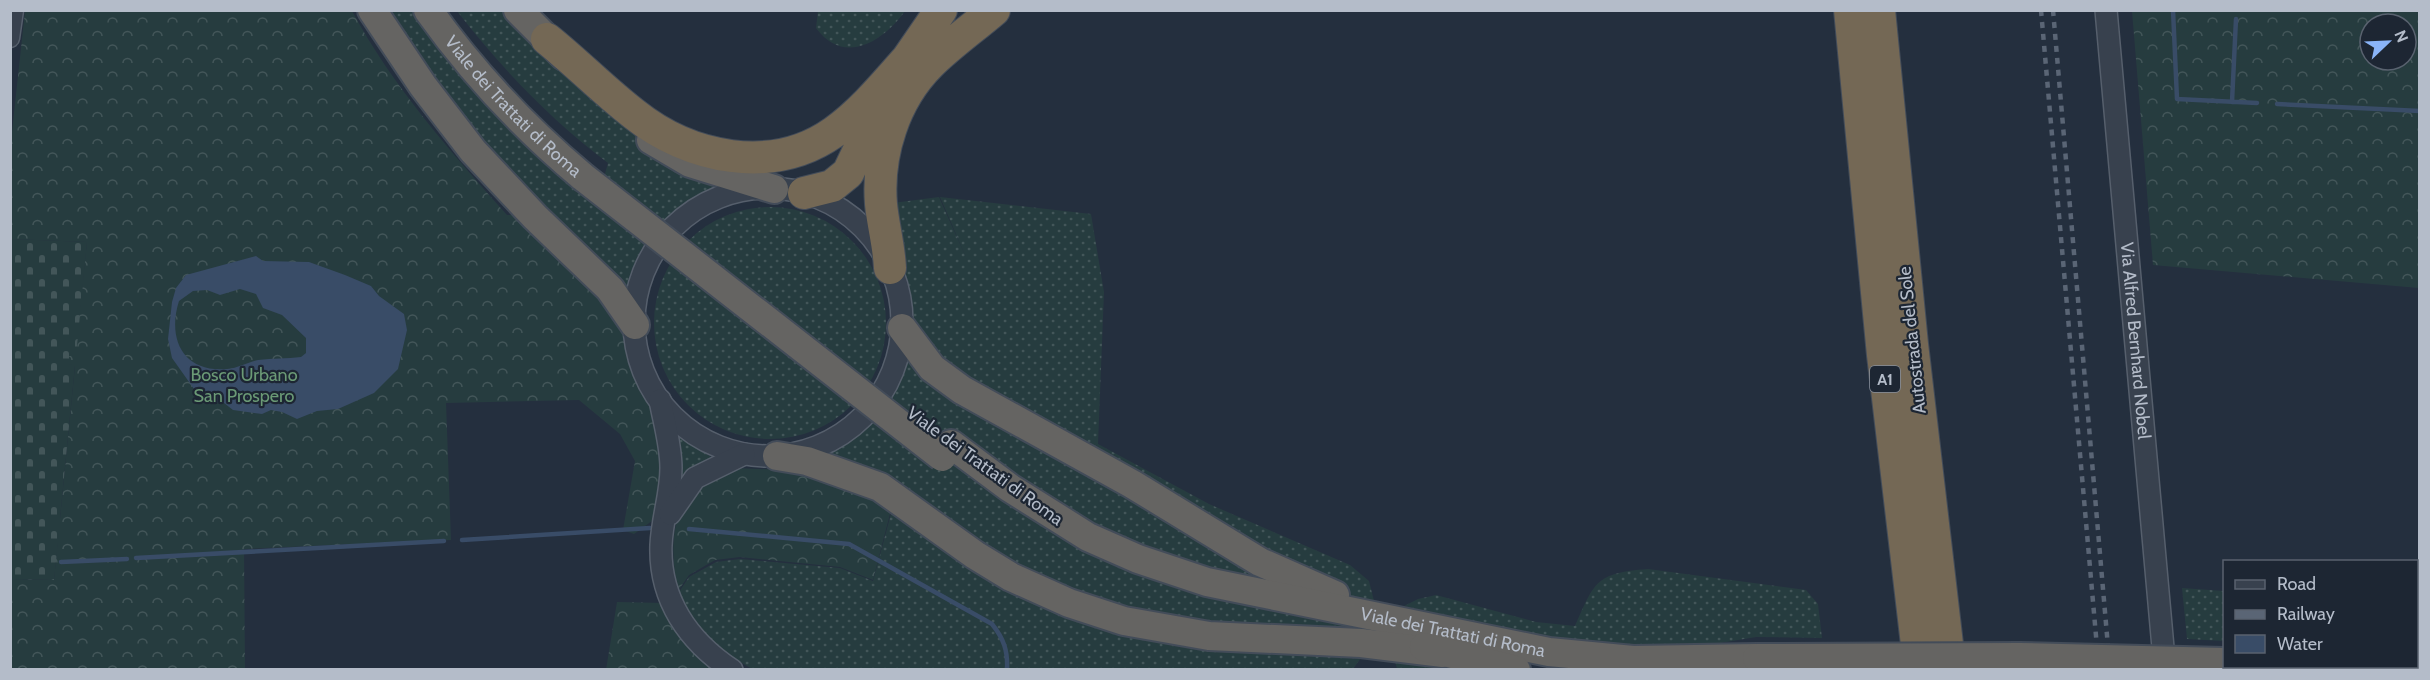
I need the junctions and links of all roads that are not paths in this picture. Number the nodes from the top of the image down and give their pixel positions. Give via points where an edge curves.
1 (14, 10) edge
2 (372, 10) edge
3 (428, 10) edge
4 (448, 10) edge
5 (518, 10) edge
6 (941, 10) edge
7 (994, 10) edge
8 (1838, 10) edge
9 (1850, 10) edge
10 (1879, 10) edge
11 (1887, 10) edge
12 (2106, 10) edge
13 (10, 38) edge
14 (548, 39) junction
15 (908, 58) junction
16 (1856, 88) junction
17 (1888, 110) junction
18 (587, 170) junction
19 (789, 191) junction
20 (890, 268) junction
21 (635, 325) junction
22 (902, 328) junction
23 (660, 399) junction
24 (947, 451) junction
25 (744, 454) junction
26 (777, 456) junction
27 (664, 525) junction
28 (1431, 627) junction
29 (1443, 653) junction
30 (2223, 662) edge
31 (732, 669) edge
32 (1516, 669) edge
33 (1920, 669) edge
34 (1950, 669) edge
35 (2166, 669) edge

1 - 13 street
2 - 21 highway via 473,151 610,289
3 - 18 highway, Viale dei Trattati di Roma via 497,98 531,133
4 - 18 highway, Viale dei Trattati di Roma via 507,85
5 - 14 highway
6 - 15 highway
7 - 20 highway via 930,64 909,90 895,117 882,158 881,204
8 - 16 highway
9 - 16 highway, Autostrada del Sole / A1
10 - 17 highway, Autostrada del Sole / A1
11 - 17 highway
12 - 35 street, Via Alfred Bernhard Nobel
14 - 15 highway via 633,114 665,135 703,152 743,157 793,150 833,132 862,109
14 - 19 highway via 623,117 653,141 690,163
15 - 19 highway via 848,173 831,186
16 - 33 highway, Autostrada del Sole / A1
17 - 34 highway, Autostrada del Sole / A1
18 - 24 highway, Viale dei Trattati di Roma
19 - 20 street via 831,204 855,221 876,243
19 - 21 street via 747,190 721,197 696,209 675,226 657,247 645,271 637,297
20 - 22 street via 900,297
21 - 23 street via 644,371
22 - 26 street via 894,369 864,416 843,434 818,447
22 - 28 highway via 932,368 962,390 1132,484 1224,543 1295,580
23 - 25 street via 696,435
23 - 27 street via 671,467
24 - 28 highway, Viale dei Trattati di Roma via 1088,537 1129,556 1207,582 1364,617
24 - 29 highway, Viale dei Trattati di Roma via 1031,522 1094,557 1147,580 1209,599 1396,639
25 - 26 street
25 - 27 street via 695,478
26 - 29 highway via 807,461 880,487 1011,577 1069,603 1124,621 1209,636 1361,643
27 - 31 street via 662,563 672,603 690,636
28 - 30 highway, Viale dei Trattati di Roma, bridge via 1594,658 1664,661 2032,657
29 - 32 highway, Viale dei Trattati di Roma

